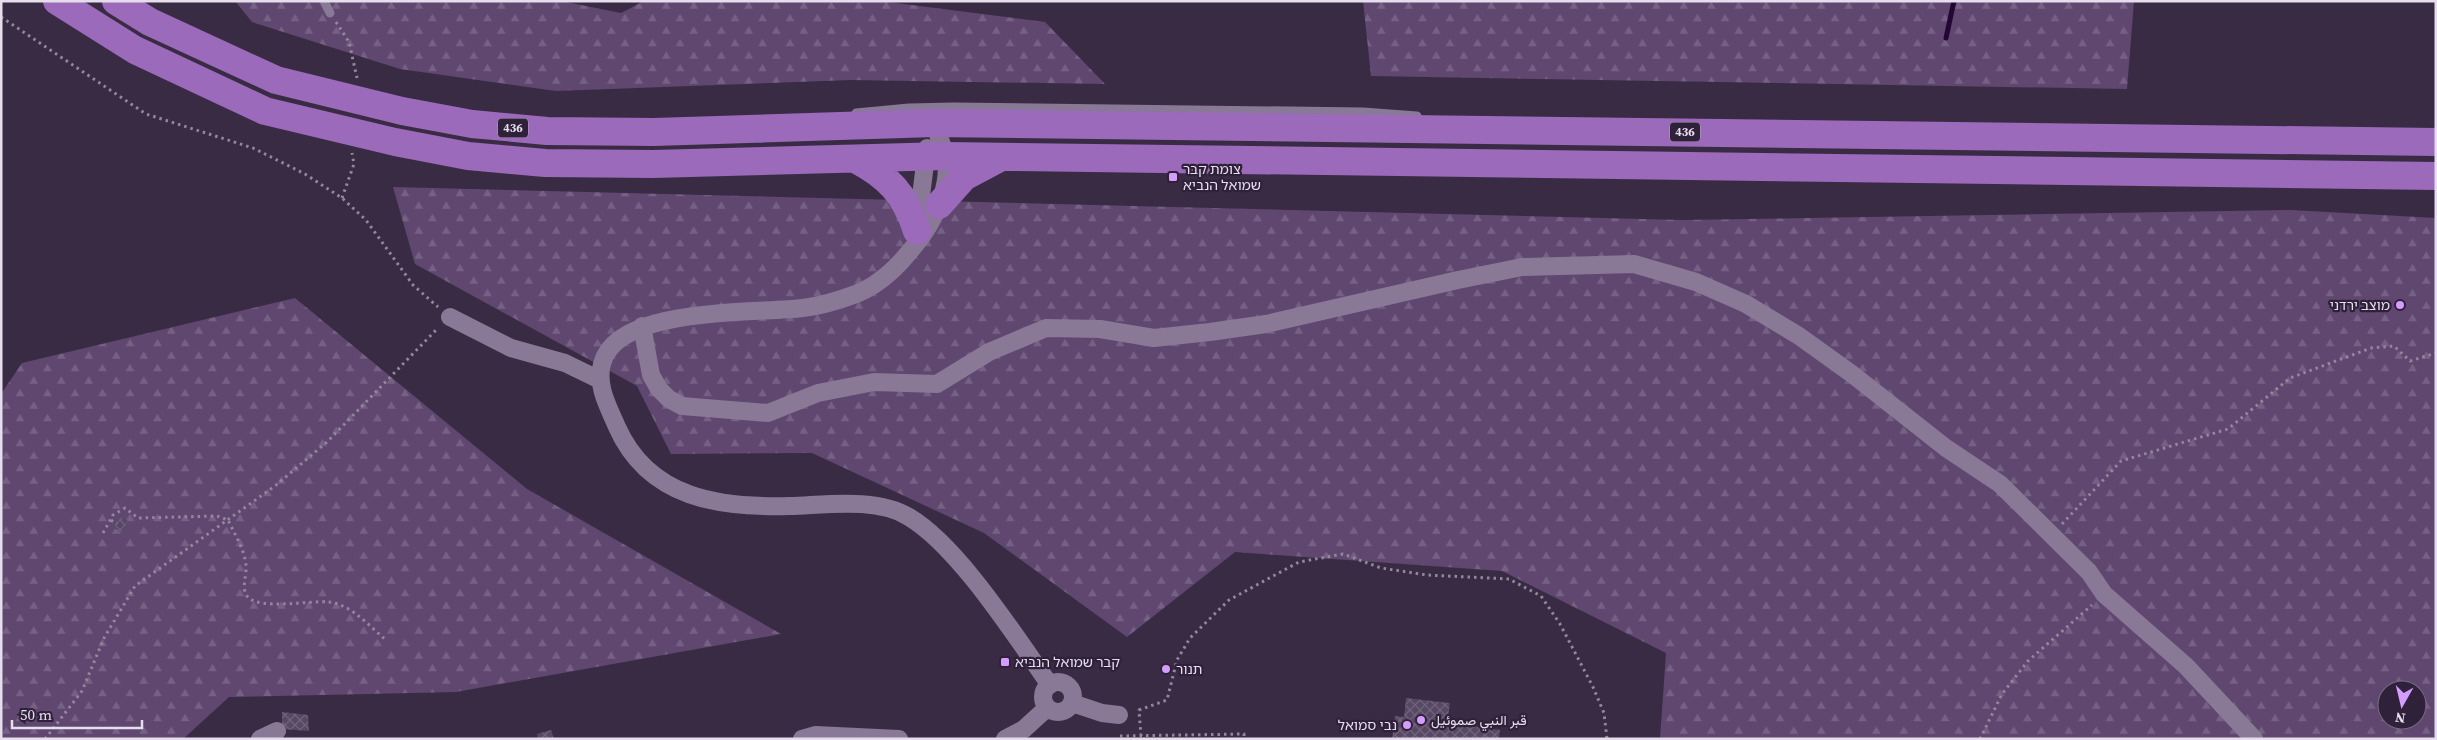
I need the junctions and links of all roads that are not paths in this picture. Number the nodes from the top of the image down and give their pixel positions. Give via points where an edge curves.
1 (57, 1) edge
2 (116, 1) edge
3 (324, 1) edge
4 (330, 13) dead end
5 (1429, 118) dead end
6 (1439, 119) dead end
7 (934, 123) junction
8 (786, 128) junction
9 (1507, 130) junction
10 (2436, 142) edge
11 (936, 157) junction
12 (1002, 157) junction
13 (855, 159) junction
14 (2436, 176) edge
15 (939, 205) junction
16 (913, 241) junction
17 (450, 317) road end
18 (642, 326) junction
19 (600, 380) junction
20 (1050, 685) junction
21 (1072, 703) junction
22 (1047, 708) junction
23 (1119, 715) dead end
24 (277, 731) dead end
25 (840, 737) edge
26 (260, 739) edge
27 (802, 739) edge
28 (899, 739) edge
29 (1005, 739) edge
30 (2254, 739) edge

1 - 13 main road via 135,50 266,111 396,142 468,156 545,163
2 - 8 main road, 436 via 150,22 276,80 402,111 463,122 547,131
3 - 4 lane
5 - 8 lane via 1363,112 936,108 880,110
6 - 9 lane
7 - 8 main road, 436
7 - 9 main road, 436
7 - 11 street
9 - 10 main road, 436
11 - 12 main road
11 - 13 main road
11 - 15 street via 946,175
11 - 16 street via 923,191
12 - 14 main road
12 - 15 main road via 964,177
13 - 16 main road via 889,180 910,210
15 - 16 street via 924,233
16 - 18 street via 891,272 857,293 806,308 685,318
17 - 19 street via 511,348 565,363
18 - 19 street via 616,340 607,351
18 - 30 street via 651,375 669,399 682,406 768,413 818,393 874,382 937,384 989,352 1046,328 1100,329 1154,338 1210,332 1266,324 1522,267 1634,264 1696,282 1746,304 1852,374 1946,448 2000,484 2089,572 2104,594 2186,666
19 - 20 street via 624,442 640,464 680,491 725,505 858,504 908,515 934,536 971,577
20 - 21 street via 1058,682 1069,687 1073,694
20 - 22 street via 1043,698
21 - 22 street via 1061,712
21 - 23 street
22 - 29 street via 1024,729
24 - 26 street
25 - 27 street via 816,735
25 - 28 street

